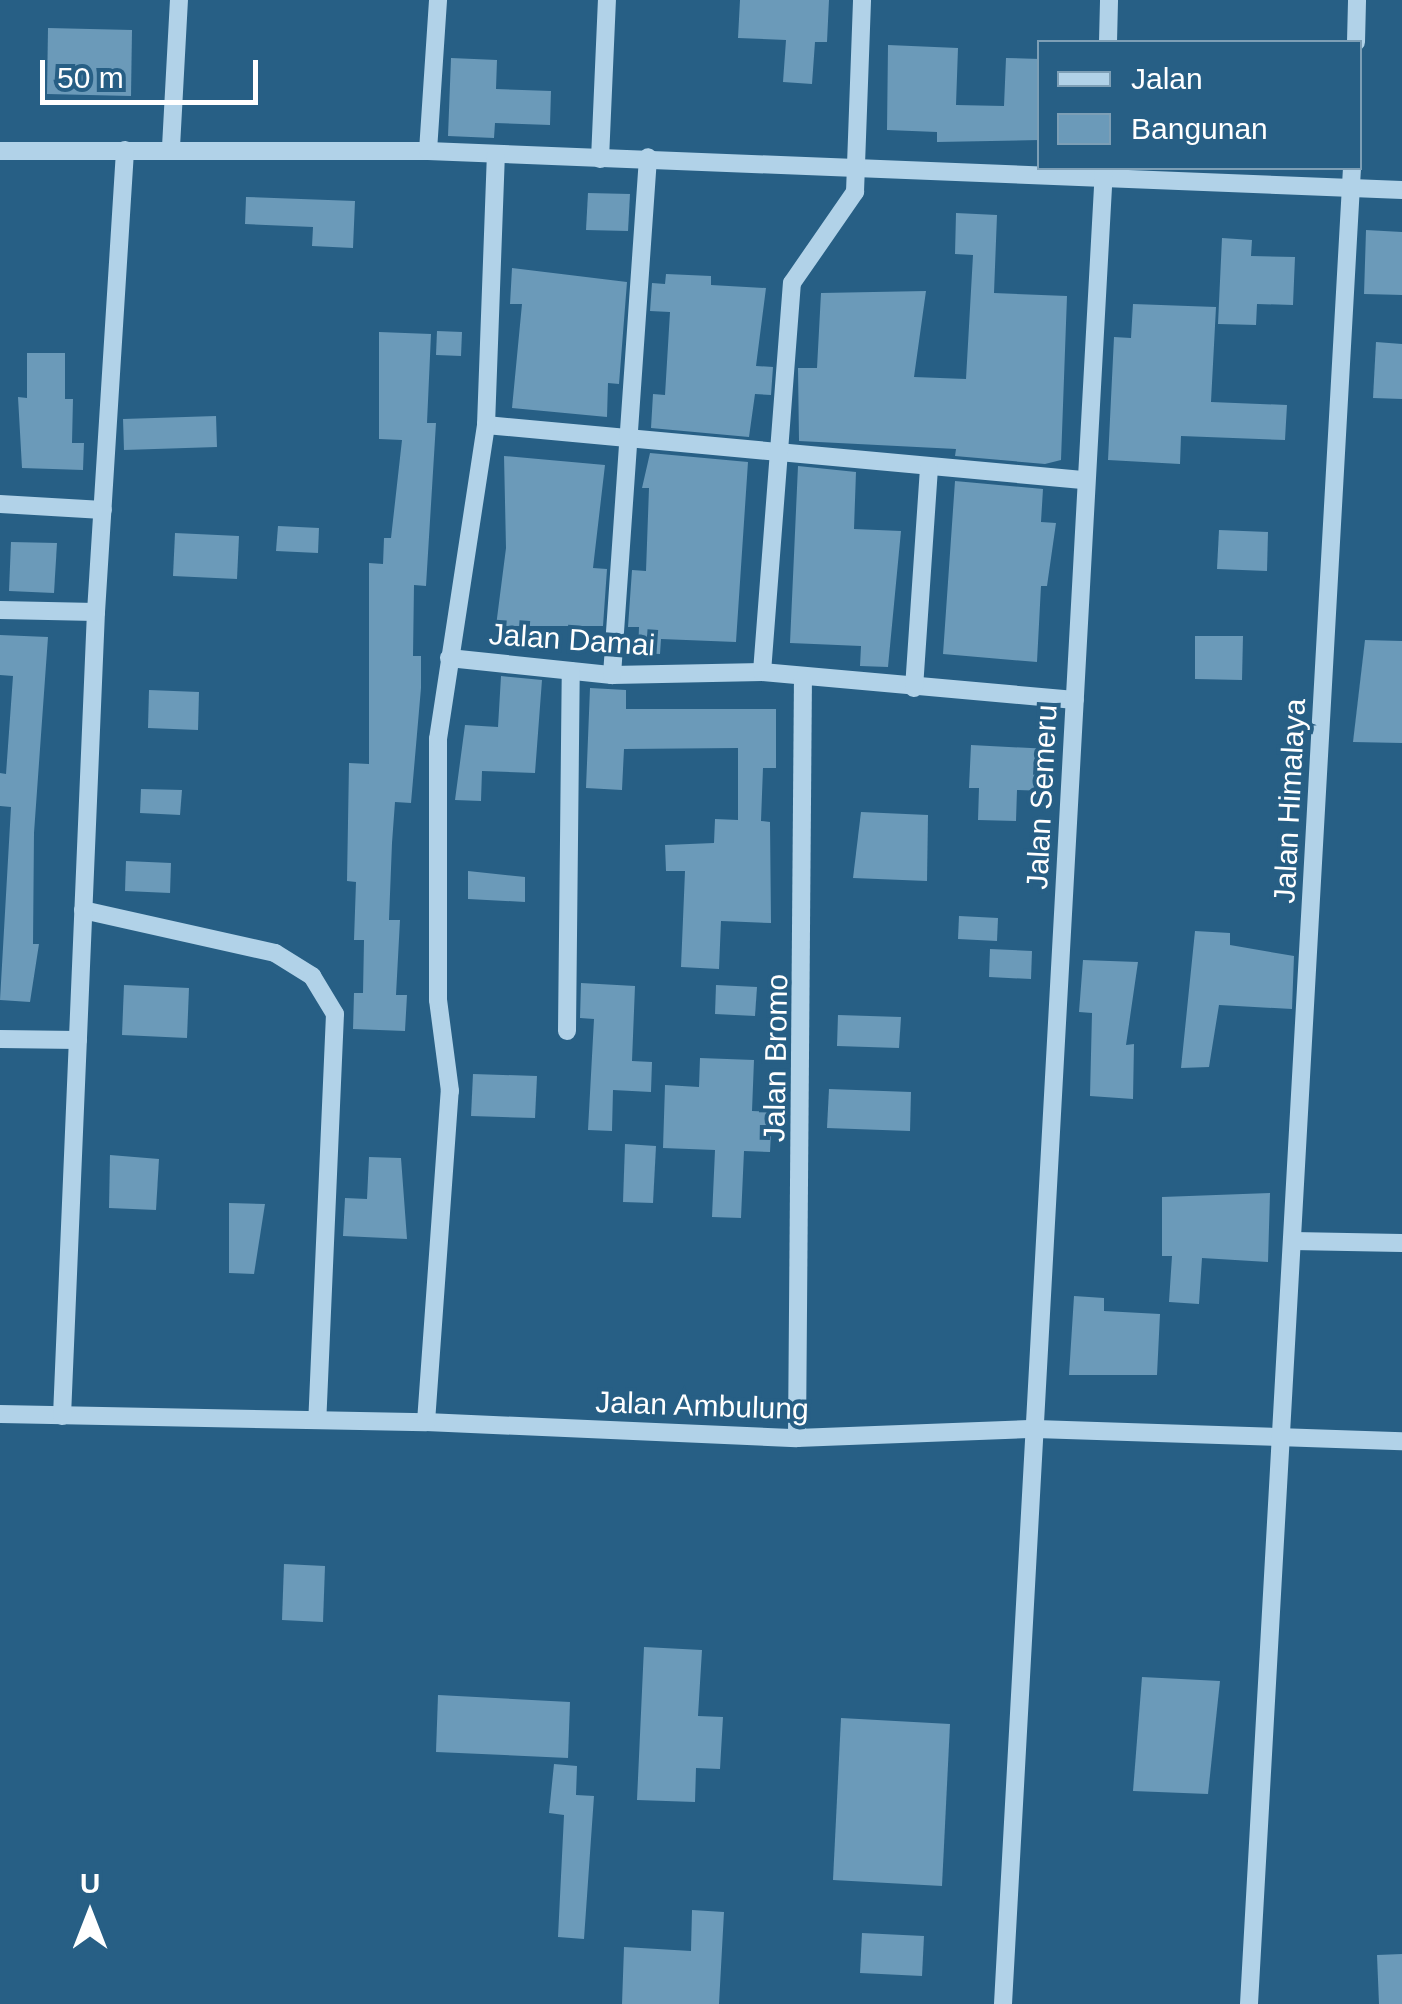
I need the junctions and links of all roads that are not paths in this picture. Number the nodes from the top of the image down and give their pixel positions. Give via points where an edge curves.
1 (180, 0) edge
2 (438, 0) edge
3 (607, 0) edge
4 (862, 0) edge
5 (1109, 0) edge
6 (1358, 0) edge
7 (1108, 40) edge
8 (1356, 40) edge
9 (172, 147) junction
10 (126, 150) junction
11 (0, 151) edge
12 (428, 151) junction
13 (496, 156) junction
14 (648, 157) junction
15 (600, 159) junction
16 (856, 165) junction
17 (1352, 170) edge
18 (1104, 172) edge
19 (1352, 190) junction
20 (1402, 190) edge
21 (486, 425) junction
22 (632, 443) junction
23 (780, 454) junction
24 (929, 468) junction
25 (1082, 480) junction
26 (0, 504) edge
27 (103, 510) junction
28 (0, 610) edge
29 (96, 612) junction
30 (449, 658) junction
31 (571, 671) junction
32 (762, 672) junction
33 (612, 675) junction
34 (803, 680) junction
35 (914, 688) junction
36 (1075, 700) junction
37 (83, 910) junction
38 (568, 1031) dead end
39 (0, 1039) edge
40 (78, 1040) junction
41 (1292, 1240) junction
42 (1402, 1243) edge
43 (0, 1414) edge
44 (62, 1416) junction
45 (317, 1419) junction
46 (426, 1422) junction
47 (1036, 1430) junction
48 (798, 1438) junction
49 (1282, 1438) junction
50 (1402, 1441) edge
51 (1003, 2004) edge
52 (1249, 2004) edge

1 - 9 street
2 - 12 street
3 - 15 street
4 - 16 street
5 - 7 street
6 - 8 street
9 - 10 street
9 - 12 street
10 - 11 street
10 - 27 street
12 - 13 street
13 - 15 street
13 - 21 street, Jalan Damai
14 - 15 street
14 - 16 street
14 - 22 street
16 - 18 street
16 - 23 street via 849,208 792,284
17 - 19 street, Jalan Himalaya
18 - 19 street
18 - 25 street, Jalan Semeru
19 - 20 street
19 - 41 street, Jalan Himalaya
21 - 22 street
21 - 30 street, Jalan Damai
22 - 23 street
22 - 33 street
23 - 24 street
23 - 32 street
24 - 25 street
24 - 35 street
25 - 36 street, Jalan Semeru
26 - 27 street
27 - 29 street
28 - 29 street
29 - 37 street
30 - 31 street, Jalan Damai
30 - 46 street via 438,739 438,1000 450,1091
31 - 33 street, Jalan Damai
31 - 38 street
32 - 33 street, Jalan Damai
32 - 34 street, Jalan Damai
34 - 35 street, Jalan Damai
34 - 48 street, Jalan Bromo
35 - 36 street, Jalan Damai
36 - 47 street, Jalan Semeru
37 - 40 street
37 - 45 street via 275,952 312,976 335,1014
39 - 40 street
40 - 44 street
41 - 42 street
41 - 49 street, Jalan Himalaya
43 - 44 street, Jalan Ambulung
44 - 45 street, Jalan Ambulung
45 - 46 street, Jalan Ambulung
46 - 48 street, Jalan Ambulung
47 - 48 street, Jalan Ambulung
47 - 49 street, Jalan Ambulung
47 - 51 street, Jalan Semeru
49 - 50 street, Jalan Ambulung
49 - 52 street, Jalan Himalaya

